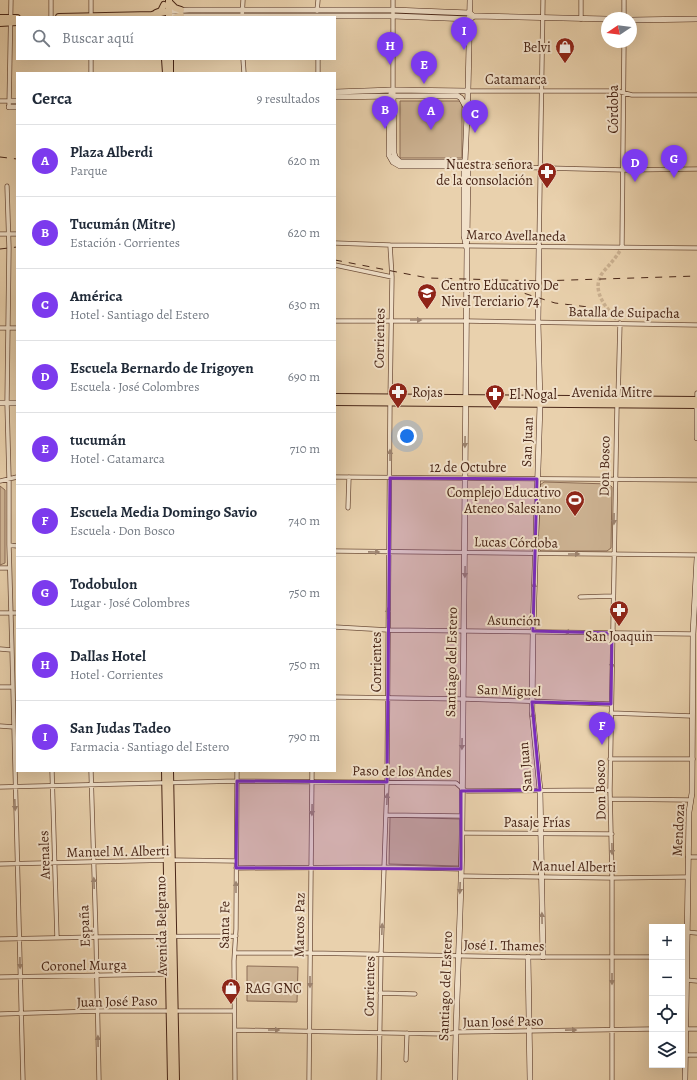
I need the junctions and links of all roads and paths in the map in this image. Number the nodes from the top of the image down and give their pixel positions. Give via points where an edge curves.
1 (11, 0) edge
2 (51, 0) edge
3 (91, 0) edge
4 (243, 0) edge
5 (318, 0) edge
6 (393, 0) edge
7 (470, 0) edge
8 (543, 0) edge
9 (582, 0) edge
10 (624, 0) edge
11 (166, 2) edge
12 (393, 10) junction
13 (624, 12) edge
14 (317, 14) edge
15 (152, 15) junction
16 (171, 15) edge
17 (242, 15) edge
18 (51, 16) edge
19 (91, 16) edge
20 (122, 16) edge
21 (393, 16) junction
22 (471, 16) junction
23 (0, 18) edge
24 (542, 18) junction
25 (581, 19) junction
26 (601, 19) edge
27 (697, 19) edge
28 (14, 20) edge
29 (637, 20) edge
30 (0, 23) edge
31 (624, 48) edge
32 (91, 60) edge
33 (165, 60) edge
34 (170, 60) edge
35 (243, 60) edge
36 (318, 60) edge
37 (91, 72) edge
38 (166, 72) edge
39 (170, 72) edge
40 (244, 72) edge
41 (318, 72) edge
42 (468, 91) junction
43 (541, 91) junction
44 (336, 92) edge
45 (624, 93) junction
46 (392, 94) junction
47 (697, 95) edge
48 (336, 97) edge
49 (16, 100) edge
50 (0, 101) edge
51 (10, 101) junction
52 (16, 107) edge
53 (9, 108) joint
54 (467, 110) junction
55 (466, 165) junction
56 (541, 168) junction
57 (697, 169) edge
58 (624, 170) junction
59 (7, 186) dead end
60 (0, 234) edge
61 (9, 234) junction
62 (16, 234) edge
63 (336, 243) edge
64 (390, 245) junction
65 (466, 245) junction
66 (539, 246) junction
67 (622, 247) junction
68 (697, 248) edge
69 (336, 265) edge
70 (392, 277) junction
71 (392, 320) junction
72 (336, 321) edge
73 (467, 321) junction
74 (538, 322) junction
75 (620, 324) junction
76 (697, 325) edge
77 (0, 328) edge
78 (8, 328) junction
79 (16, 328) edge
80 (697, 393) edge
81 (336, 397) edge
82 (390, 400) junction
83 (697, 400) edge
84 (466, 401) junction
85 (540, 401) junction
86 (336, 402) edge
87 (617, 402) junction
88 (0, 403) edge
89 (7, 403) junction
90 (16, 403) edge
91 (697, 405) edge
92 (697, 438) edge
93 (16, 477) edge
94 (336, 477) edge
95 (349, 477) junction
96 (9, 478) junction
97 (390, 478) junction
98 (465, 478) junction
99 (537, 478) junction
100 (615, 480) junction
101 (697, 480) edge
102 (0, 481) edge
103 (348, 508) dead end
104 (9, 546) junction
105 (16, 546) edge
106 (336, 551) edge
107 (389, 552) junction
108 (465, 553) junction
109 (535, 554) junction
110 (614, 554) junction
111 (697, 556) edge
112 (0, 568) edge
113 (9, 568) junction
114 (613, 596) junction
115 (580, 597) dead end
116 (696, 598) edge
117 (0, 613) edge
118 (11, 613) junction
119 (16, 614) edge
120 (336, 627) edge
121 (388, 630) junction
122 (464, 631) junction
123 (532, 632) junction
124 (612, 633) junction
125 (693, 634) junction
126 (0, 649) edge
127 (12, 650) junction
128 (0, 687) edge
129 (13, 687) junction
130 (336, 697) edge
131 (388, 698) junction
132 (463, 699) junction
133 (532, 702) junction
134 (15, 703) edge
135 (611, 704) junction
136 (611, 713) junction
137 (692, 716) junction
138 (0, 726) edge
139 (14, 727) junction
140 (610, 759) junction
141 (692, 759) junction
142 (52, 772) edge
143 (91, 772) edge
144 (165, 772) edge
145 (170, 772) edge
146 (237, 772) edge
147 (312, 772) edge
148 (237, 781) junction
149 (695, 781) edge
150 (312, 782) junction
151 (388, 782) junction
152 (168, 783) junction
153 (91, 784) junction
154 (15, 786) junction
155 (53, 786) junction
156 (0, 787) edge
157 (461, 787) junction
158 (540, 790) junction
159 (610, 790) junction
160 (610, 800) junction
161 (691, 800) junction
162 (386, 815) junction
163 (461, 816) junction
164 (462, 833) junction
165 (541, 833) junction
166 (612, 834) junction
167 (688, 857) junction
168 (697, 857) edge
169 (236, 860) junction
170 (169, 861) junction
171 (93, 862) junction
172 (55, 863) junction
173 (0, 864) edge
174 (17, 864) junction
175 (311, 867) junction
176 (385, 867) junction
177 (236, 868) junction
178 (461, 869) junction
179 (461, 876) junction
180 (542, 877) junction
181 (688, 877) junction
182 (612, 878) junction
183 (686, 932) junction
184 (697, 932) edge
185 (96, 936) junction
186 (170, 936) junction
187 (236, 936) junction
188 (57, 938) junction
189 (20, 939) junction
190 (0, 940) edge
191 (685, 944) edge
192 (235, 953) junction
193 (310, 953) junction
194 (381, 954) junction
195 (458, 955) junction
196 (528, 957) junction
197 (543, 957) junction
198 (612, 957) junction
199 (649, 957) edge
200 (684, 960) edge
201 (168, 974) junction
202 (97, 976) junction
203 (0, 977) edge
204 (20, 977) junction
205 (686, 980) junction
206 (697, 981) edge
207 (380, 993) junction
208 (415, 994) dead end
209 (685, 1004) edge
210 (172, 1011) junction
211 (234, 1011) junction
212 (97, 1012) junction
213 (0, 1014) edge
214 (21, 1014) junction
215 (649, 1029) edge
216 (685, 1029) edge
217 (697, 1029) edge
218 (235, 1030) junction
219 (612, 1030) junction
220 (310, 1031) junction
221 (529, 1031) junction
222 (380, 1033) junction
223 (407, 1033) junction
224 (455, 1033) junction
225 (685, 1055) edge
226 (697, 1055) edge
227 (406, 1060) dead end
228 (685, 1068) edge
229 (22, 1080) edge
230 (99, 1080) edge
231 (172, 1080) edge
232 (235, 1080) edge
233 (309, 1080) edge
234 (379, 1080) edge
235 (455, 1080) edge
236 (530, 1080) edge
237 (612, 1080) edge
238 (685, 1080) edge

1 - 28 street
2 - 18 street
3 - 19 street
4 - 17 street
5 - 14 street
6 - 12 street
7 - 22 street, Santiago del Estero
8 - 24 street, San Juan
9 - 25 street
10 - 13 street
11 - 15 main road via 161,11
11 - 16 main road
11 - 16 main road via 175,8
12 - 14 street
12 - 21 street
12 - 22 street
14 - 17 street
14 - 21 street
15 - 16 main road
15 - 20 main road
16 - 17 street
21 - 22 street
21 - 46 street
22 - 24 street
22 - 42 street, Santiago del Estero
23 - 28 main road
24 - 25 street
24 - 43 street, San Juan
25 - 26 street
27 - 29 street
28 - 30 main road
28 - 51 street
31 - 45 street, Córdoba
32 - 37 street
33 - 38 main road
34 - 39 main road
35 - 40 street
36 - 41 street
42 - 43 street, Catamarca
42 - 46 street, Catamarca
42 - 54 street, Santiago del Estero
43 - 45 street, Catamarca
43 - 56 street, San Juan
44 - 46 street, Catamarca
45 - 47 street, Catamarca
45 - 58 street, Córdoba
46 - 48 street, Catamarca
46 - 54 street, Catamarca via 458,96
46 - 55 street via 395,161
49 - 51 street
50 - 51 street
51 - 53 street
52 - 53 street
54 - 55 street, Santiago del Estero
55 - 56 street
55 - 65 street, Santiago del Estero
56 - 58 street
56 - 66 street, San Juan
57 - 58 street
58 - 67 street, Córdoba
59 - 61 street
60 - 61 street
61 - 62 street
61 - 78 street
63 - 64 street, Marco Avellaneda
64 - 65 street, Marco Avellaneda
64 - 70 street, Corrientes
65 - 66 street, Marco Avellaneda
65 - 73 street, Santiago del Estero
66 - 67 street, Marco Avellaneda
66 - 74 street, San Juan
67 - 68 street, Marco Avellaneda
69 - 70 street
70 - 71 street, Corrientes
71 - 72 street, Batalla de Suipacha
71 -> 73 street, Batalla de Suipacha
71 - 82 street, Corrientes
73 - 74 street, Batalla de Suipacha
73 - 84 street, Santiago del Estero
74 - 75 street, Batalla de Suipacha
74 - 85 street, San Juan
75 - 76 street, Batalla de Suipacha
75 - 87 street
77 - 78 street
78 - 79 street
78 - 89 street
80 - 83 street
81 - 82 main road, Avenida Mitre
82 - 84 main road, Avenida Mitre
82 - 86 main road, Avenida Mitre
97 -> 82 street, Corrientes
83 - 87 main road, Avenida Mitre
83 - 91 street
84 - 85 main road, Avenida Mitre
84 -> 98 street, Santiago del Estero
85 - 87 main road, Avenida Mitre
85 - 99 street, San Juan
87 - 91 main road, Avenida Mitre
87 - 100 street, Don Bosco
88 - 89 street
89 - 90 street
89 - 96 street
91 - 92 street
93 - 96 street
94 - 95 street, 12 de Octubre
95 - 97 street, 12 de Octubre
95 - 103 street
96 - 102 street
96 - 104 street
97 - 98 street, 12 de Octubre
97 - 107 street, Corrientes
98 - 99 street, 12 de Octubre
98 - 108 street, Santiago del Estero
99 - 100 street, 12 de Octubre
99 - 109 street, San Juan
100 - 101 street, 12 de Octubre
100 -> 110 street, Don Bosco
104 - 105 street
104 - 113 street
106 -> 107 street, Lucas Córdoba
107 - 108 street, Lucas Córdoba
121 -> 107 street, Corrientes
108 - 109 street, Lucas Córdoba
108 -> 122 street, Santiago del Estero
109 -> 110 street, Lucas Córdoba
123 -> 109 street, San Juan
110 - 111 street, Lucas Córdoba
110 - 114 street, Don Bosco
111 - 116 street, Mendoza
112 - 113 street
113 - 118 street
114 - 115 street
114 - 124 street, Don Bosco
116 - 125 street, Mendoza
117 - 118 street
118 - 119 street
118 - 127 street
120 - 121 street, Asunción
121 - 122 street, Asunción
121 - 131 street, Corrientes
122 - 123 street, Asunción
122 - 132 street, Santiago del Estero
124 -> 123 street, Asunción
123 - 133 street, San Juan
124 - 125 street, Asunción
124 -> 135 street, Don Bosco
125 - 137 street, Mendoza
126 - 127 street
127 - 129 street
128 - 129 street
129 - 134 street
130 - 131 street, San Miguel
131 - 132 street, San Miguel
131 - 151 street, Corrientes
132 - 133 street, San Miguel
132 -> 157 street, Santiago del Estero
133 - 135 street, San Miguel
158 -> 133 street, San Juan
134 - 139 street
135 - 136 street, Don Bosco
136 - 137 street
136 - 140 street, Don Bosco
137 - 141 street, Mendoza
138 - 139 street
139 - 154 street
140 - 141 street
140 - 159 street, Don Bosco
141 - 149 street, Mendoza
142 - 155 street, Arenales
143 - 153 street, España
144 - 152 main road, Avenida Belgrano
145 - 152 main road, Avenida Belgrano
146 - 148 street, Santa Fe
147 - 150 street, Marcos Paz
148 - 150 street, Paso de los Andes
148 - 152 street, Paso de los Andes
148 - 169 street, Santa Fe
149 - 161 street, Mendoza
150 - 151 street, Paso de los Andes
150 -> 175 street, Marcos Paz
151 - 157 street, Paso de los Andes via 456,783
162 -> 151 street, Corrientes
152 - 153 street, Paso de los Andes
152 - 170 main road, Avenida Belgrano
153 - 155 street, Paso de los Andes
153 - 171 street, España
154 - 155 street, Paso de los Andes
154 - 156 street, Paso de los Andes
154 -> 174 street
155 - 172 street, Arenales
157 - 158 street, Paso de los Andes via 464,790
157 - 163 street, Santiago del Estero
158 - 159 street, Paso de los Andes
158 - 165 street, San Juan
159 - 160 street, Don Bosco
160 - 161 street
160 - 166 street, Don Bosco
161 - 167 street, Mendoza
162 - 163 street
162 - 176 street, Corrientes
163 - 164 street, Santiago del Estero
164 - 165 street, Pasaje Frías
164 - 178 street, Santiago del Estero
165 - 166 street, Pasaje Frías
165 - 180 street, San Juan
166 -> 182 street, Don Bosco
167 - 168 street
167 - 181 street, Mendoza
169 - 170 street, Manuel M. Alberti
169 - 177 street, Santa Fe
170 - 171 street, Manuel M. Alberti
170 - 186 main road, Avenida Belgrano
171 - 172 street, Manuel M. Alberti
185 -> 171 street, España
172 - 174 street, Manuel M. Alberti
172 - 188 street, Arenales
173 - 174 street, Manuel M. Alberti
174 - 189 street
175 - 176 street
175 - 177 street
175 - 193 street, Marcos Paz
176 - 178 street
194 -> 176 street, Corrientes
187 -> 177 street, Santa Fe
178 - 179 street, Santiago del Estero
179 - 180 street, Manuel Alberti
179 -> 195 street, Santiago del Estero
180 - 182 street, Manuel Alberti
197 -> 180 street, San Juan
181 - 182 street, Manuel Alberti
181 - 183 street, Mendoza
182 - 198 street, Don Bosco
183 - 184 street
183 - 191 street, Mendoza
185 - 186 street
185 - 188 street
185 - 202 street, España
186 - 187 street
186 - 201 main road, Avenida Belgrano
186 - 210 main road, Avenida Belgrano
187 - 192 street, Santa Fe
188 - 189 street
189 - 190 street
189 -> 204 street
192 - 193 street, José I. Thames
192 - 211 street, Santa Fe
193 - 194 street, José I. Thames
193 -> 220 street, Marcos Paz
194 - 195 street, José I. Thames
194 - 207 street, Corrientes
195 - 196 street, José I. Thames
195 - 224 street, Santiago del Estero
196 - 197 street, José I. Thames
196 - 221 street
197 - 198 street, José I. Thames
198 - 199 street, José I. Thames
198 -> 219 street, Don Bosco
200 - 205 street, Mendoza
201 - 202 street, Coronel Murga
201 - 210 main road, Avenida Belgrano
202 - 204 street, Coronel Murga
202 - 212 street, España
203 - 204 street, Coronel Murga
204 - 214 street
205 - 206 street
205 - 209 street, Mendoza
207 - 208 street
207 - 222 street, Corrientes
210 - 211 street, Juan José Paso
210 - 212 street, Juan José Paso
210 - 231 main road, Avenida Belgrano
211 - 218 street, Santa Fe
212 - 214 street, Juan José Paso
230 -> 212 street, España
213 - 214 street, Juan José Paso
214 - 229 street
215 - 219 street, Juan José Paso
216 - 217 street
218 -> 220 street, Juan José Paso
218 - 232 street, Santa Fe
221 -> 219 street, Juan José Paso
219 - 237 street, Don Bosco
220 - 222 street, Juan José Paso
220 - 233 street, Marcos Paz
221 - 224 street, Juan José Paso
221 - 236 street
222 - 223 street, Juan José Paso
222 - 234 street, Corrientes
223 - 224 street, Juan José Paso
223 - 227 street
224 - 235 street, Santiago del Estero
225 - 226 street
228 - 238 street, Mendoza

